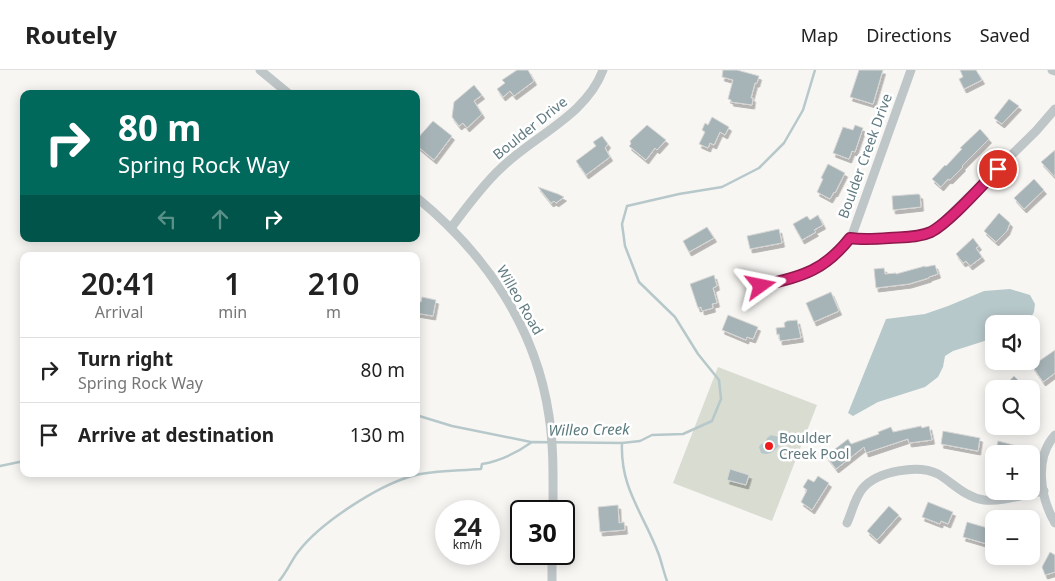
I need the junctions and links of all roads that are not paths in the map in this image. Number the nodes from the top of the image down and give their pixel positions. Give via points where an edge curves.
1 (260, 70) edge
2 (604, 70) edge
3 (911, 70) edge
4 (284, 90) edge
5 (1055, 109) edge
6 (420, 201) edge
7 (451, 228) junction
8 (850, 238) junction
9 (761, 286) dead end
10 (1055, 435) edge
11 (1044, 491) junction
12 (553, 500) edge
13 (847, 523) dead end
14 (1055, 523) edge
15 (552, 565) edge
16 (552, 581) edge

1 - 4 street
2 - 7 street, Boulder Drive via 591,92 573,112 499,169
3 - 8 street, Boulder Creek Drive
5 - 8 street via 1036,132 938,227 913,236 868,240
6 - 7 street, Willeo Road
7 - 12 street, Willeo Road via 505,296 533,351 545,393 552,443
8 - 9 street, Boulder Creek Drive via 837,254 812,272
10 - 11 street via 1042,459
11 - 13 street via 985,500 964,493 934,472 909,469 870,482 859,494
11 - 14 street
15 - 16 street

